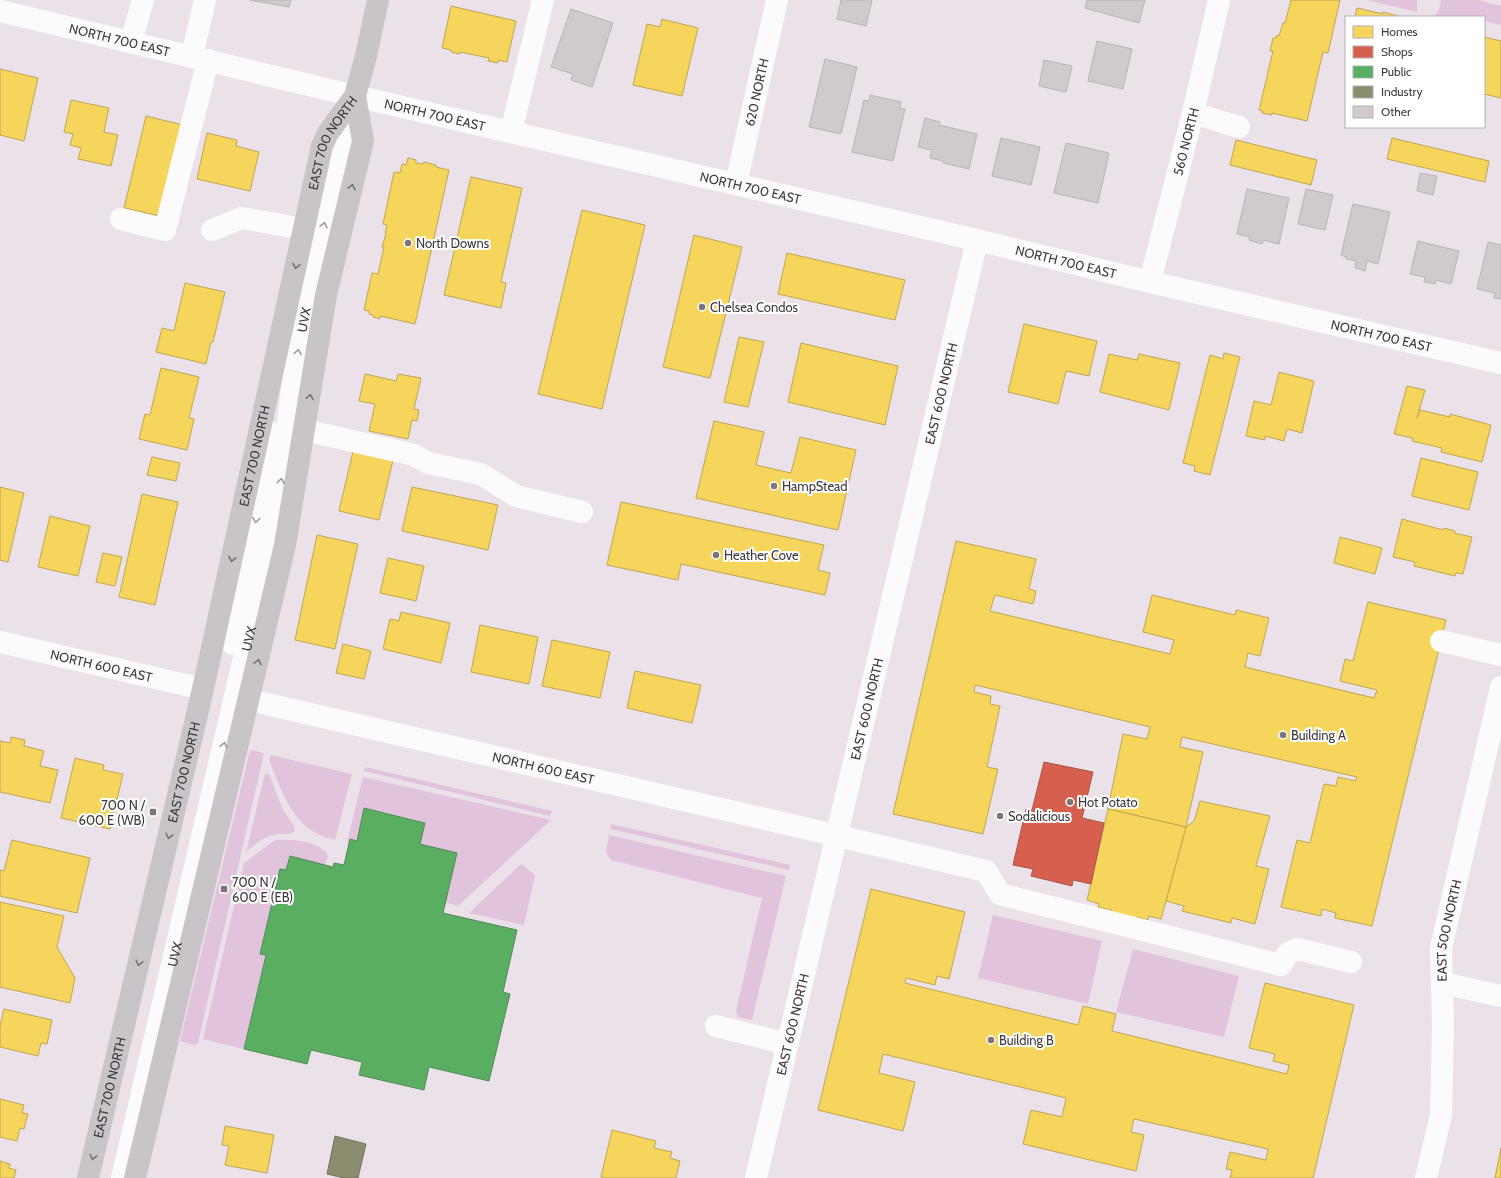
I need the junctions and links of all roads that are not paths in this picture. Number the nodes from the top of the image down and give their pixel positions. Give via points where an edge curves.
1 (143, 0) edge
2 (205, 0) edge
3 (378, 0) edge
4 (543, 0) edge
5 (777, 0) edge
6 (1219, 0) edge
7 (0, 11) edge
8 (131, 42) junction
9 (200, 58) junction
10 (355, 96) junction
11 (1193, 113) junction
12 (1239, 126) dead end
13 (511, 132) junction
14 (736, 184) junction
15 (121, 219) dead end
16 (304, 229) junction
17 (212, 230) dead end
18 (977, 240) junction
19 (1150, 282) junction
20 (1501, 363) edge
21 (273, 370) junction
22 (304, 430) junction
23 (582, 512) dead end
24 (1441, 641) dead end
25 (0, 642) edge
26 (1501, 655) edge
27 (1501, 687) edge
28 (203, 689) junction
29 (249, 700) junction
30 (837, 835) junction
31 (1351, 962) dead end
32 (1442, 983) junction
33 (1501, 996) edge
34 (716, 1026) dead end
35 (788, 1044) junction
36 (88, 1178) edge
37 (106, 1178) edge
38 (122, 1178) edge
39 (135, 1178) edge
40 (756, 1178) edge
41 (1426, 1178) edge

1 - 8 street
2 - 9 street
3 - 10 main road
4 - 13 street
5 - 14 street, 620 NORTH
6 - 11 street, 560 NORTH
7 - 8 street, NORTH 700 EAST
8 - 9 street, NORTH 700 EAST
9 - 10 street, NORTH 700 EAST
9 - 15 street via 165,230
10 - 13 street, NORTH 700 EAST
10 - 16 main road, EAST 700 NORTH via 328,133 322,146
22 -> 10 main road, EAST 700 NORTH via 326,295 363,141
38 -> 10 street, UVX via 266,564 276,514 295,367 305,312
11 - 12 street
11 - 19 street, 560 NORTH
13 - 14 street, NORTH 700 EAST
14 - 18 street, NORTH 700 EAST
16 - 17 street via 242,218
16 -> 21 main road, EAST 700 NORTH
18 - 19 street, NORTH 700 EAST
18 - 30 street, EAST 600 NORTH
19 - 20 street, NORTH 700 EAST
21 -> 28 main road, EAST 700 NORTH
21 -> 37 street, UVX via 256,525 231,652
22 - 23 street via 414,455 428,463 481,474 516,496
29 -> 22 main road, EAST 700 NORTH via 285,545
24 - 26 street
25 - 28 street, NORTH 600 EAST
27 - 32 street, EAST 500 NORTH via 1441,948
28 -> 36 main road, EAST 700 NORTH
29 - 30 street, NORTH 600 EAST
29 - 39 main road, EAST 700 NORTH
30 - 31 street, NORTH 600 EAST via 986,872 1000,894 1281,965 1288,953 1297,949
30 - 35 street, EAST 600 NORTH
32 - 33 street
32 - 41 street, EAST 500 NORTH via 1441,1115
34 - 35 street
35 - 40 street, EAST 600 NORTH

